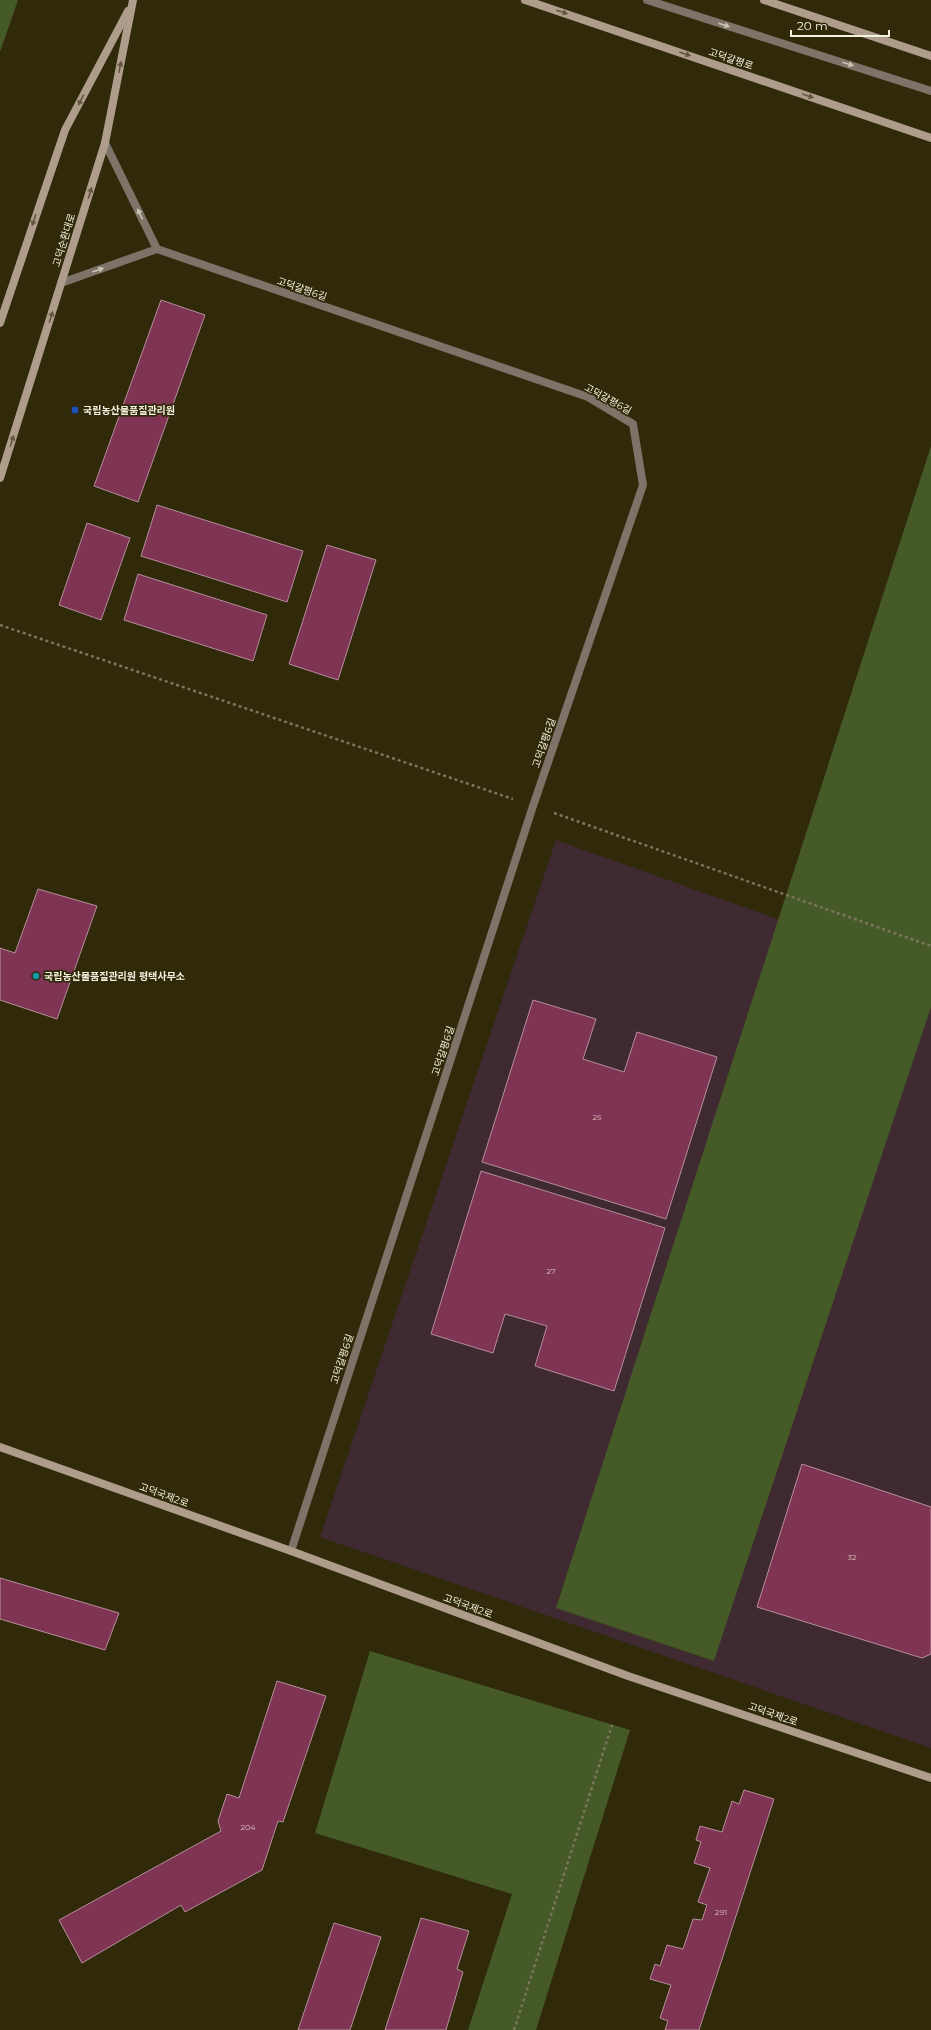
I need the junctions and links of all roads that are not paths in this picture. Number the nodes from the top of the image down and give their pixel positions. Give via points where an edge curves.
1 (525, 0) edge
2 (647, 0) edge
3 (764, 0) edge
4 (132, 2) edge
5 (931, 56) edge
6 (931, 91) edge
7 (931, 138) edge
8 (105, 143) junction
9 (157, 249) junction
10 (61, 283) junction
11 (0, 323) edge
12 (0, 478) edge
13 (0, 1447) edge
14 (291, 1551) junction
15 (931, 1778) edge

1 -> 7 street, 고덕갈평로
2 -> 6 street
3 - 5 street
8 -> 4 street, 고덕순환대로
4 -> 11 street, 고덕순환대로 via 65,130
9 -> 8 street
10 -> 8 street, 고덕순환대로
10 -> 9 street
9 - 14 street, 고덕갈평6길 via 588,397 633,424 643,485 533,806
12 -> 10 street, 고덕순환대로
13 - 14 street, 고덕국제2로
14 - 15 street, 고덕국제2로 via 628,1676

